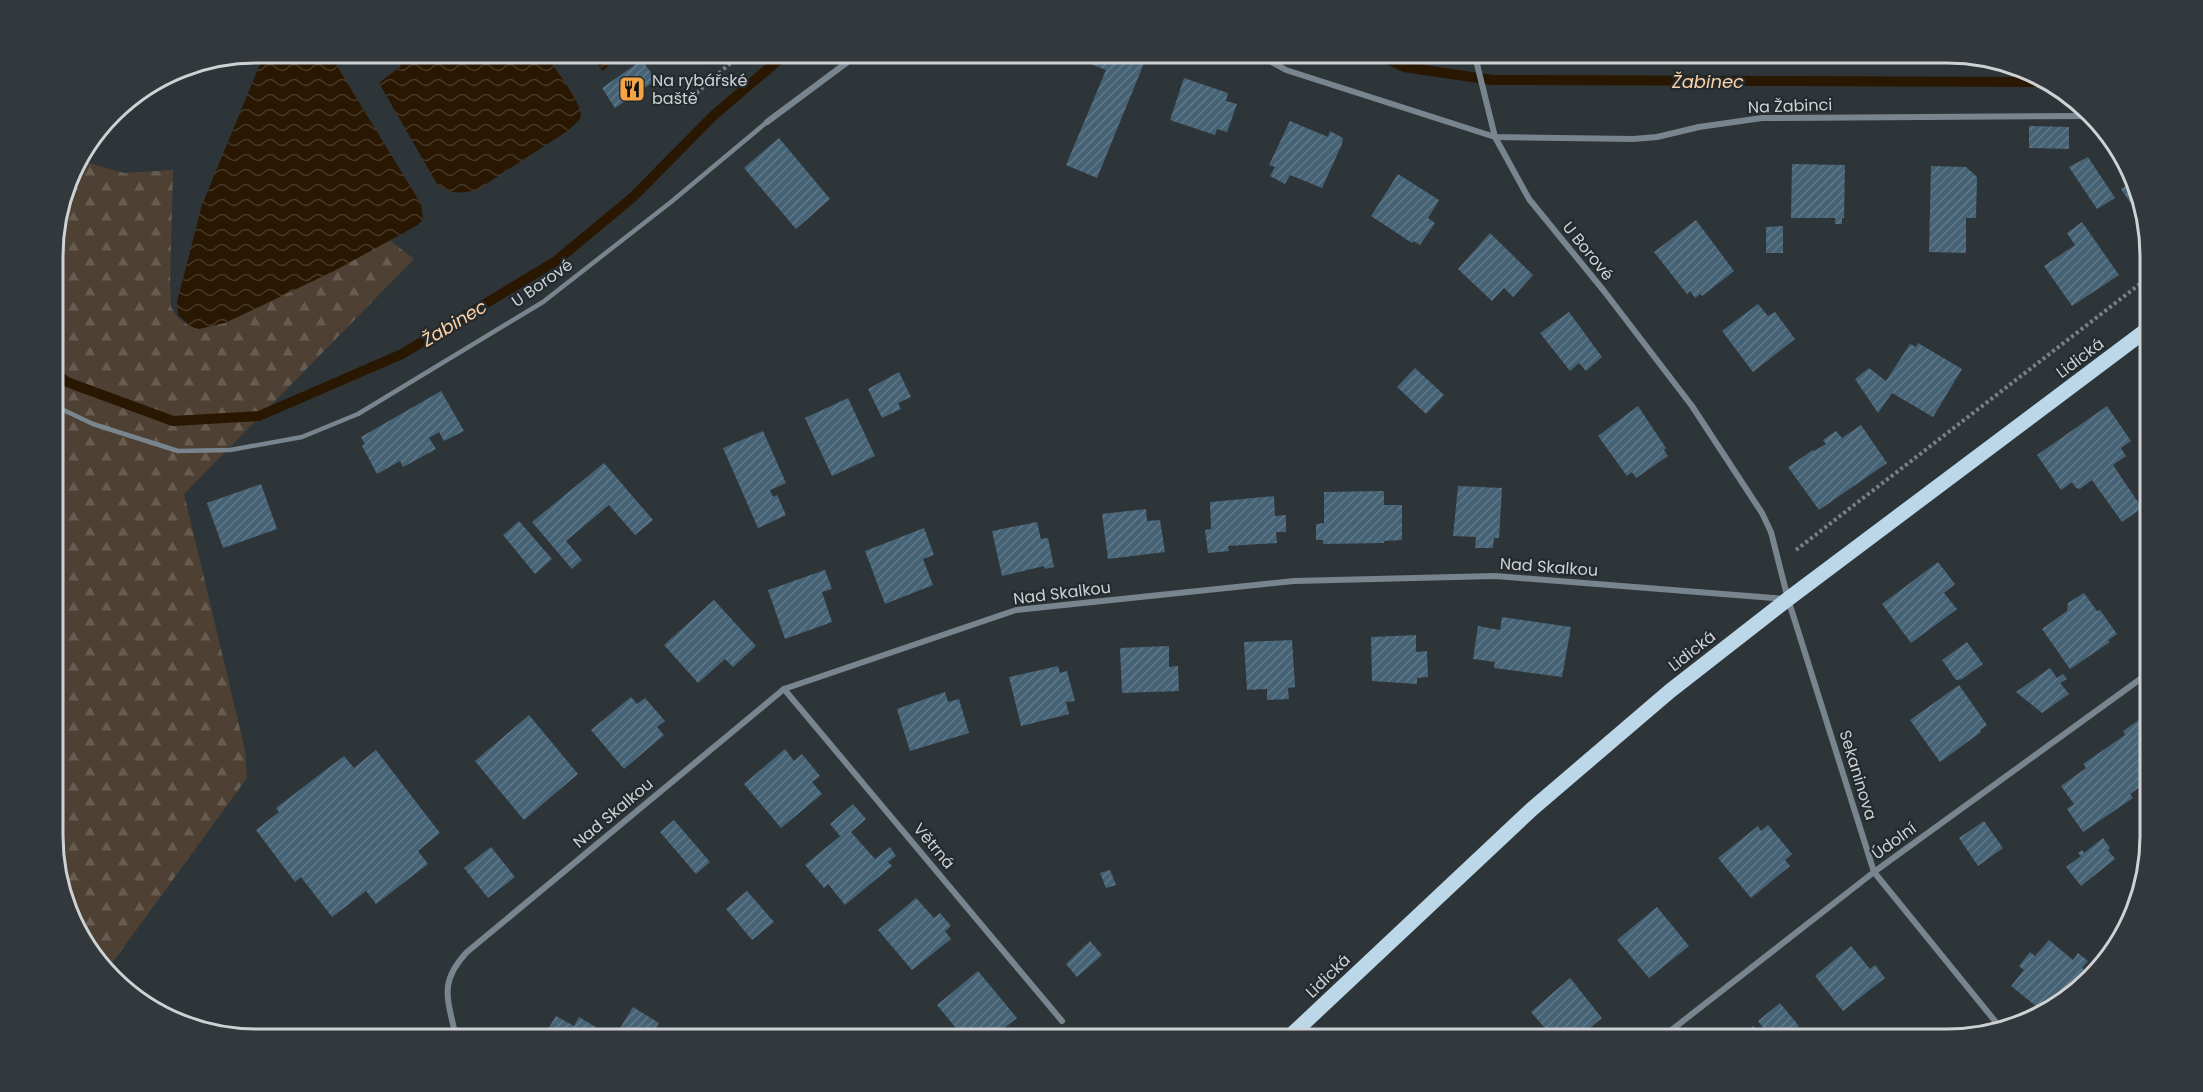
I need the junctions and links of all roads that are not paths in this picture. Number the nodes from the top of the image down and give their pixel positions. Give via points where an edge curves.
1 (846, 63) edge
2 (1274, 63) edge
3 (1476, 63) edge
4 (2079, 116) edge
5 (767, 122) joint
6 (1495, 137) junction
7 (2140, 335) edge
8 (63, 410) edge
9 (1788, 599) junction
10 (2140, 679) edge
11 (784, 689) junction
12 (1874, 872) junction
13 (1062, 1021) dead end
14 (1996, 1022) edge
15 (454, 1029) edge
16 (1298, 1029) edge
17 (1673, 1029) edge

1 - 5 street, U Borové
2 - 6 street
3 - 6 street, U Borové
4 - 6 street, Na Žabinci via 1762,118 1633,139
5 - 8 lane, U Borové via 543,302 358,414 302,437 230,450 178,451 93,424
6 - 9 street, U Borové via 1529,199 1698,416 1762,513 1771,532
7 - 9 main road, Lidická
9 - 11 street, Nad Skalkou via 1495,576 1294,581 1016,610
9 - 12 street, Sekaninova
9 - 16 main road, Lidická via 1670,691 1532,809
10 - 12 street, Údolní
11 - 13 street, Větrná
11 - 15 street, Nad Skalkou via 454,965 447,991
12 - 14 street, Sekaninova
12 - 17 street, Údolní

